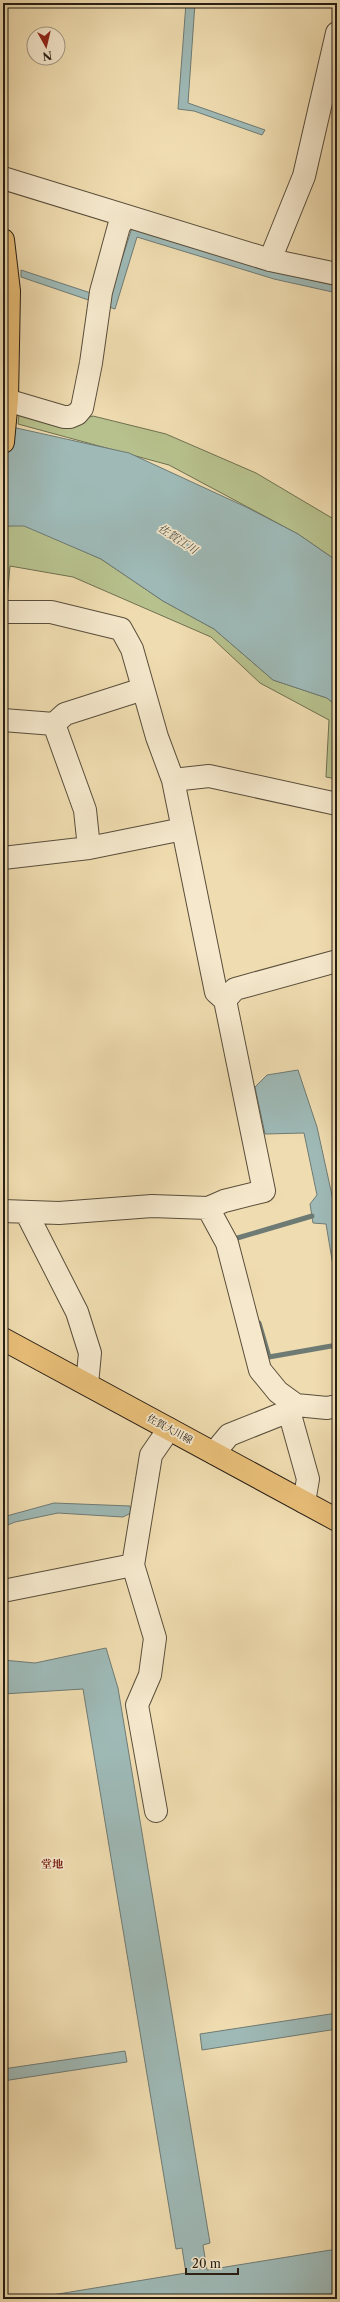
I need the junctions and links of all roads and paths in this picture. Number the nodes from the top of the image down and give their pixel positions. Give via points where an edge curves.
1 (337, 33) edge
2 (3, 178) edge
3 (126, 216) junction
4 (3, 240) edge
5 (270, 260) junction
6 (337, 274) edge
7 (5, 399) edge
8 (3, 442) edge
9 (3, 612) edge
10 (143, 689) junction
11 (3, 720) edge
12 (54, 724) junction
13 (173, 780) junction
14 (337, 804) edge
15 (183, 829) junction
16 (88, 848) junction
17 (3, 858) edge
18 (337, 961) edge
19 (225, 1000) junction
20 (208, 1208) junction
21 (3, 1211) edge
22 (26, 1212) junction
23 (3, 1339) edge
24 (87, 1384) junction
25 (337, 1406) edge
26 (292, 1408) junction
27 (169, 1429) junction
28 (214, 1453) junction
29 (304, 1502) junction
30 (337, 1520) edge
31 (134, 1565) junction
32 (3, 1591) edge
33 (156, 1811) dead end

1 - 5 street via 304,176
2 - 3 street
3 - 5 street
3 - 7 street via 119,226 99,300 82,408 77,414 64,417
4 - 7 main road via 9,292
5 - 6 street
7 - 8 main road
9 - 10 street via 51,612 121,629 132,649
10 - 12 street via 65,714
10 - 13 street
11 - 12 street
12 - 16 street via 85,810
13 - 14 street via 209,776
13 - 15 street
15 - 16 street
15 - 19 street via 216,992
16 - 17 street
18 - 19 street via 235,989
19 - 20 street via 264,1191 224,1201
20 - 22 street via 152,1206
20 - 26 street via 227,1243 260,1370
21 - 22 street
22 - 24 street via 76,1312 90,1353
23 - 24 main road, 佐賀大川線
24 - 27 main road, 佐賀大川線
25 - 26 street
26 - 28 street via 229,1435
26 - 29 street via 308,1479
27 - 28 main road, 佐賀大川線
27 - 31 street via 151,1455
28 - 29 main road, 佐賀大川線
29 - 30 main road, 佐賀大川線
31 - 32 street
31 - 33 street via 155,1638 150,1675 137,1705

